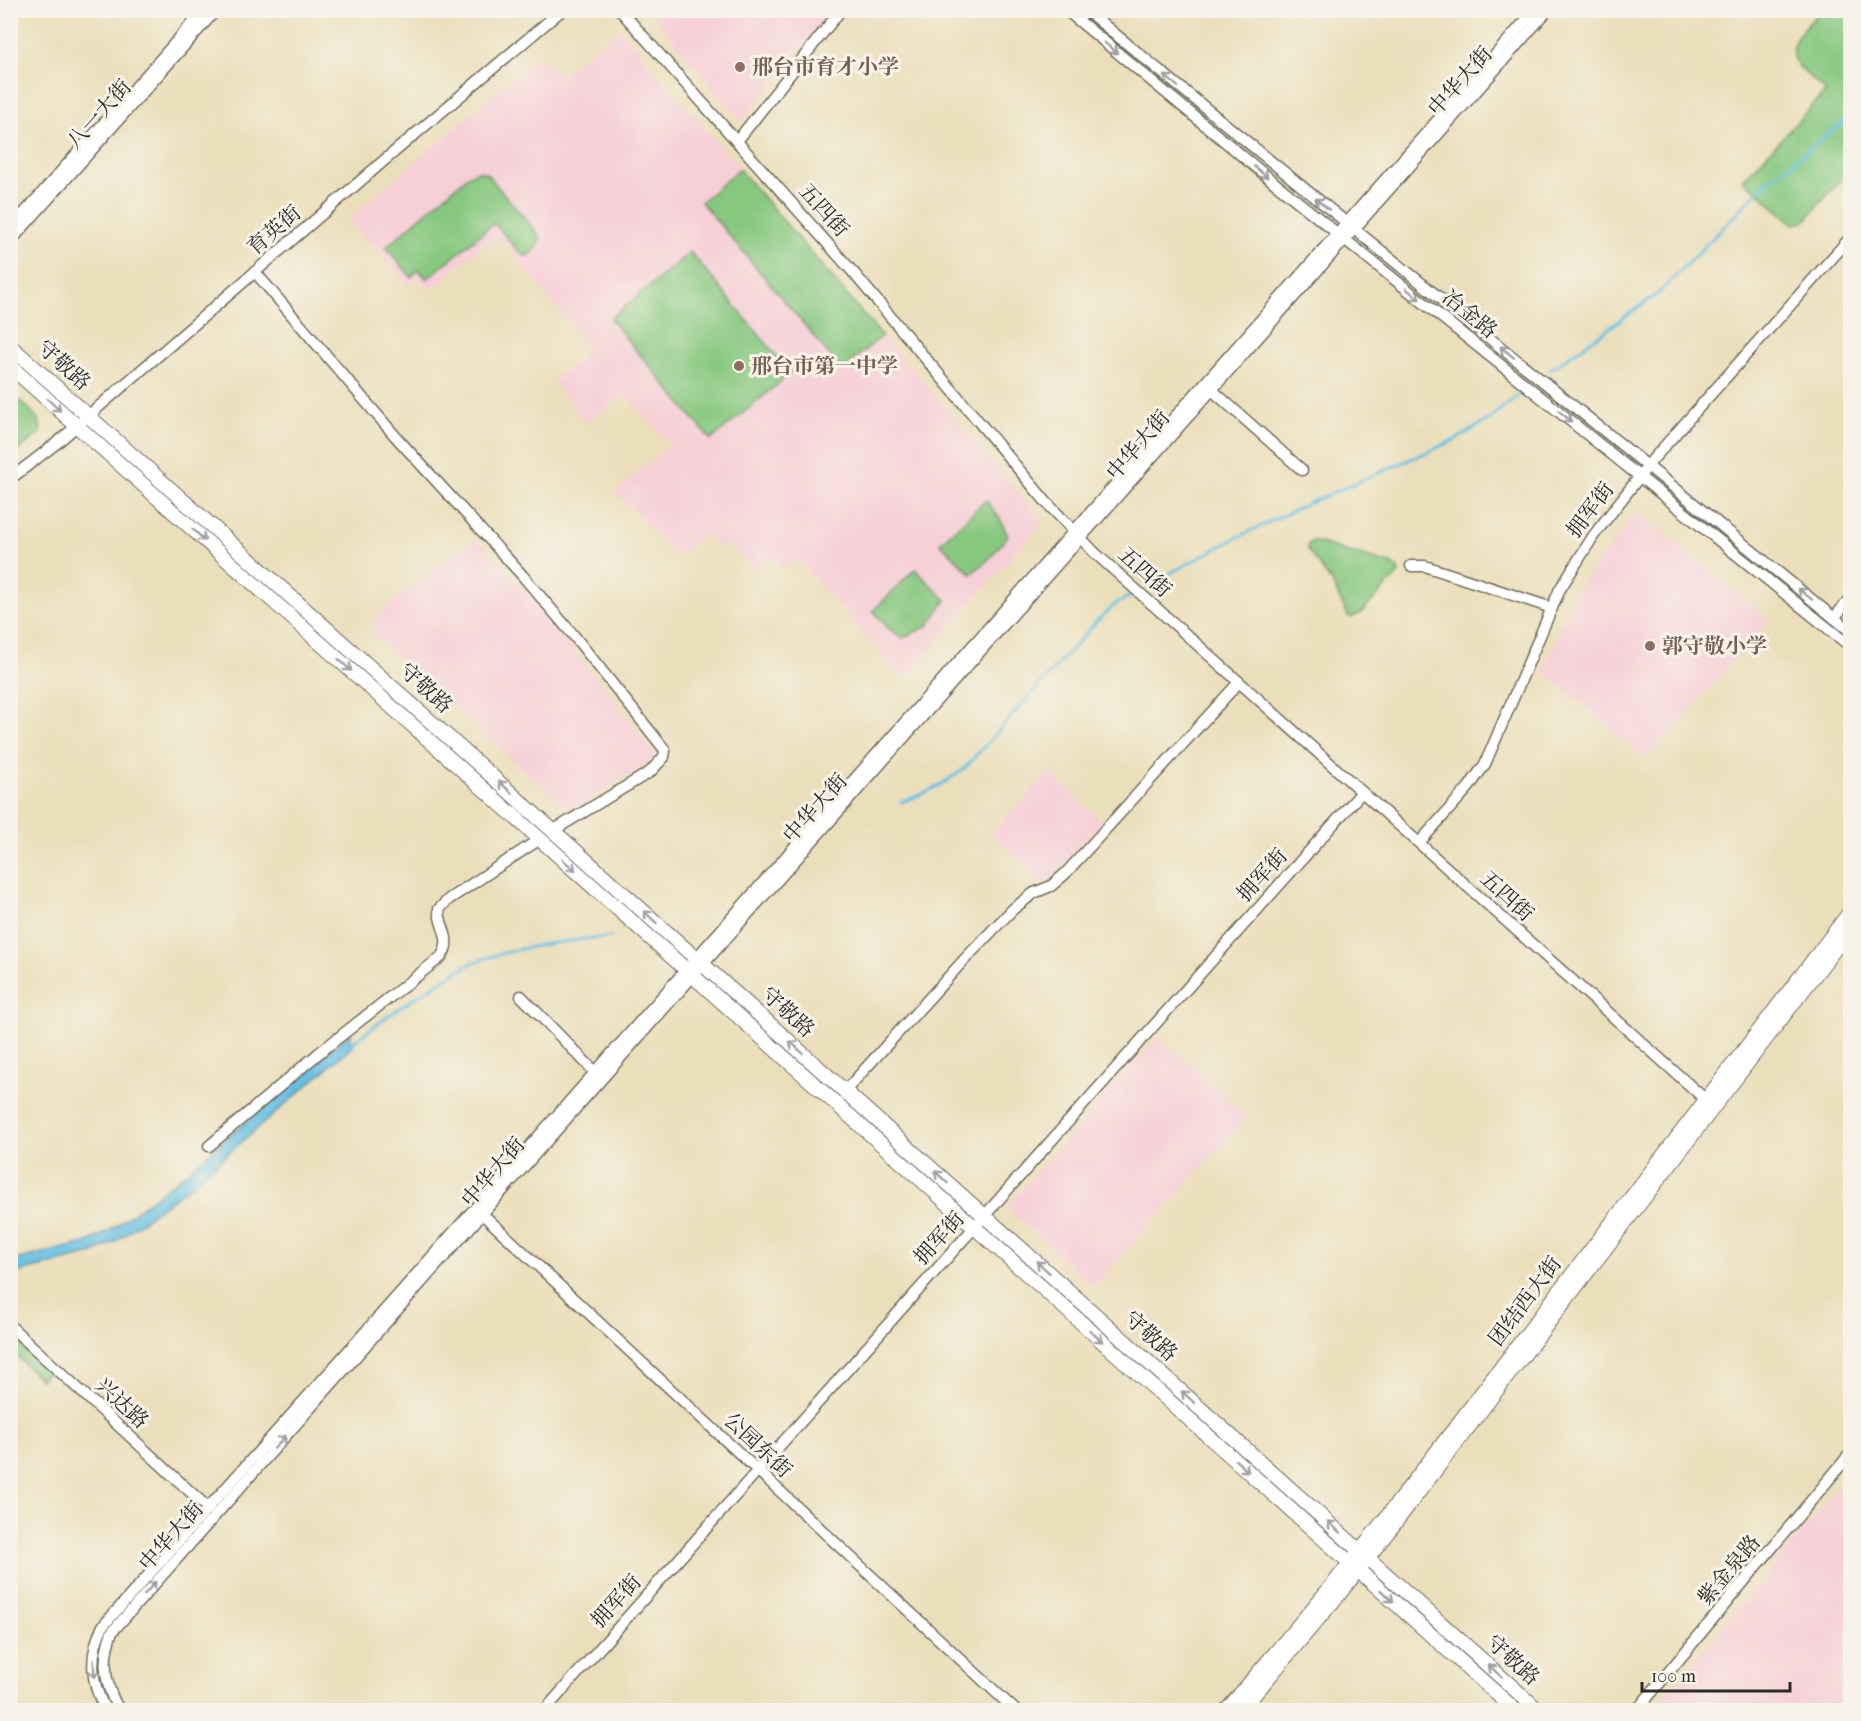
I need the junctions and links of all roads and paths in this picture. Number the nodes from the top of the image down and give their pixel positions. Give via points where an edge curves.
1 (204, 10) edge
2 (216, 10) edge
3 (562, 10) edge
4 (620, 10) edge
5 (841, 10) edge
6 (1066, 10) edge
7 (1086, 10) edge
8 (1535, 10) edge
9 (1548, 10) edge
10 (736, 141) junction
11 (1350, 227) junction
12 (10, 229) edge
13 (1342, 236) junction
14 (1851, 238) edge
15 (10, 242) edge
16 (255, 272) junction
17 (10, 346) edge
18 (10, 366) edge
19 (1212, 390) junction
20 (89, 416) junction
21 (77, 426) junction
22 (1648, 466) junction
23 (1302, 470) dead end
24 (1641, 476) junction
25 (10, 479) edge
26 (1078, 535) junction
27 (1411, 566) dead end
28 (1851, 599) edge
29 (1552, 608) junction
30 (1834, 618) junction
31 (1851, 631) edge
32 (1851, 646) edge
33 (1239, 682) junction
34 (1362, 792) junction
35 (554, 830) junction
36 (540, 839) junction
37 (1419, 843) junction
38 (1851, 912) edge
39 (1851, 929) edge
40 (700, 961) junction
41 (689, 973) junction
42 (521, 996) dead end
43 (595, 1072) junction
44 (845, 1091) junction
45 (1706, 1100) junction
46 (209, 1146) dead end
47 (479, 1211) junction
48 (985, 1216) junction
49 (974, 1228) junction
50 (10, 1326) edge
51 (1851, 1454) edge
52 (757, 1471) junction
53 (208, 1508) junction
54 (1364, 1554) junction
55 (1354, 1567) junction
56 (107, 1629) junction
57 (106, 1710) edge
58 (119, 1710) edge
59 (545, 1710) edge
60 (1015, 1710) edge
61 (1227, 1710) edge
62 (1241, 1710) edge
63 (1515, 1710) edge
64 (1538, 1710) edge
65 (1637, 1710) edge

1 - 12 street, 八一大街
2 - 15 street, 八一大街
3 - 16 street, 育英街
4 - 10 street, 五四街
5 - 10 street
6 -> 13 street, 冶金路
11 -> 7 street, 冶金路
8 - 11 street, 中华大街
9 - 11 street, 中华大街
10 - 26 street, 五四街
11 - 13 street, 中华大街
22 -> 11 street, 冶金路
13 - 19 street, 中华大街
13 -> 24 street, 冶金路
13 - 26 street, 中华大街
14 - 22 street, 拥军街
16 - 20 street, 育英街
16 - 35 street via 396,437 522,575 665,750 664,757 650,772
17 - 20 main road, 守敬路
18 -> 21 main road, 守敬路
19 - 23 street
19 - 26 street, 中华大街
20 - 21 street, 育英街
35 -> 20 main road, 守敬路
21 - 25 street, 育英街
21 -> 36 main road, 守敬路
22 - 24 street, 拥军街
30 -> 22 street, 冶金路
24 - 29 street, 拥军街 via 1594,535 1560,588
24 - 32 street, 冶金路
26 - 33 street, 五四街
26 - 40 street, 中华大街
27 - 29 street via 1425,566
28 - 30 street
29 - 37 street, 拥军街 via 1485,764
30 - 31 street, 冶金路
33 - 34 street, 五四街
33 - 44 street via 1065,874 1013,909
34 - 37 street, 五四街
34 - 48 street, 拥军街
40 -> 35 main road, 守敬路
36 -> 41 main road, 守敬路
36 - 46 street via 439,909 447,939 447,949 441,957
37 - 45 street, 五四街
38 - 45 main road, 团结西大街
39 - 54 main road, 团结西大街
40 - 41 street, 中华大街
44 -> 40 main road, 守敬路
41 - 43 street, 中华大街
41 - 47 street, 中华大街
41 - 49 main road, 守敬路
42 - 43 street
43 - 47 street, 中华大街
48 -> 44 main road, 守敬路
45 - 54 main road, 团结西大街
47 - 52 street, 公园东街
47 - 53 street, 中华大街
56 -> 47 street, 中华大街
48 - 49 street, 拥军街
54 -> 48 main road, 守敬路
49 - 52 street, 拥军街
49 -> 55 main road, 守敬路
50 - 53 street, 兴达路
51 - 65 street, 紫金泉路
52 - 59 street, 拥军街
52 - 60 street, 公园东街
53 - 56 street, 中华大街
54 - 55 main road, 团结西大街
64 -> 54 main road, 守敬路
55 - 61 main road, 团结西大街
55 - 62 main road, 团结西大街
55 -> 63 main road, 守敬路
56 -> 57 street via 96,1643 93,1662 95,1684
56 - 58 street via 105,1672

